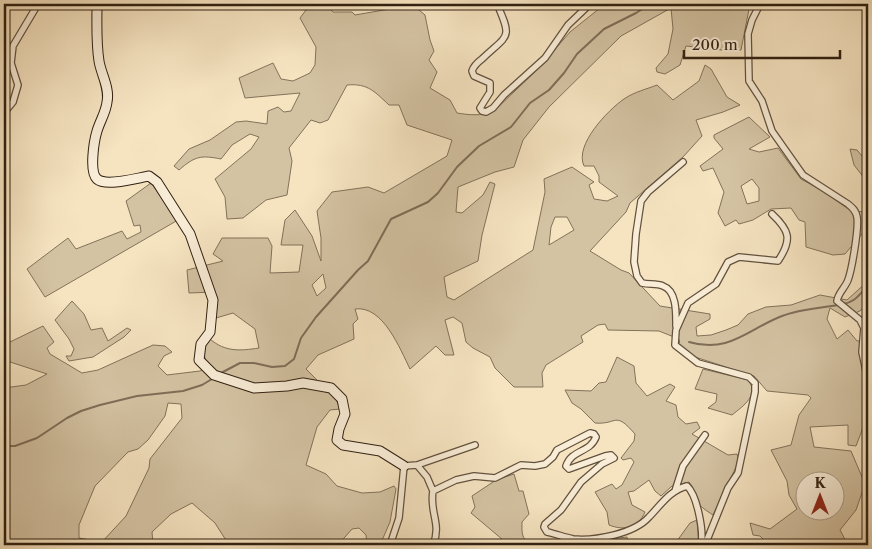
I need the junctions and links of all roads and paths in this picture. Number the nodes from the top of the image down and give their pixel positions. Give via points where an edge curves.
1 (38, 4) edge
2 (97, 4) edge
3 (497, 4) edge
4 (590, 4) edge
5 (760, 4) edge
6 (4, 113) edge
7 (683, 162) dead end
8 (4, 211) edge
9 (772, 214) dead end
10 (4, 222) edge
11 (676, 330) junction
12 (868, 380) edge
13 (705, 435) dead end
14 (475, 445) dead end
15 (404, 466) junction
16 (417, 466) junction
17 (433, 491) junction
18 (675, 491) junction
19 (868, 539) edge
20 (390, 545) edge
21 (433, 545) edge
22 (703, 545) edge
23 (866, 545) edge

1 - 6 street via 13,46 11,63 18,85 13,102
2 - 15 street via 99,64 108,100 97,130 93,172 105,183 149,176 157,182 190,234 213,300 210,332 201,344 199,360 214,375 254,388 303,383 331,388 342,399 345,414 338,440 343,444 380,451
3 - 4 street via 506,36 472,70 474,76 490,83 490,92 480,108 482,112 493,108 539,65 568,26
5 - 12 street via 748,34 749,81 762,101 772,132 803,175 848,204 858,219 851,270 837,301 860,320 864,328 862,352
7 - 11 street via 641,201 634,262 642,283 664,286 672,295
8 - 10 street
9 - 11 street via 786,227 785,252 778,261 739,257 728,262 716,284 688,303
11 - 22 street via 676,345 698,363 749,377 755,383 756,392 738,473
13 - 18 street via 683,466
14 - 16 street
15 - 16 street
15 - 20 street via 399,518
16 - 17 street
17 - 18 street via 456,480 474,476 495,478 520,465 545,464 557,450 590,433 596,438 593,444 569,459 566,466 569,469 611,455 614,458 581,482 556,516 545,524 547,532 588,539 632,530
17 - 21 street via 433,510 438,528
18 - 22 street via 689,486 699,512
19 - 23 street

